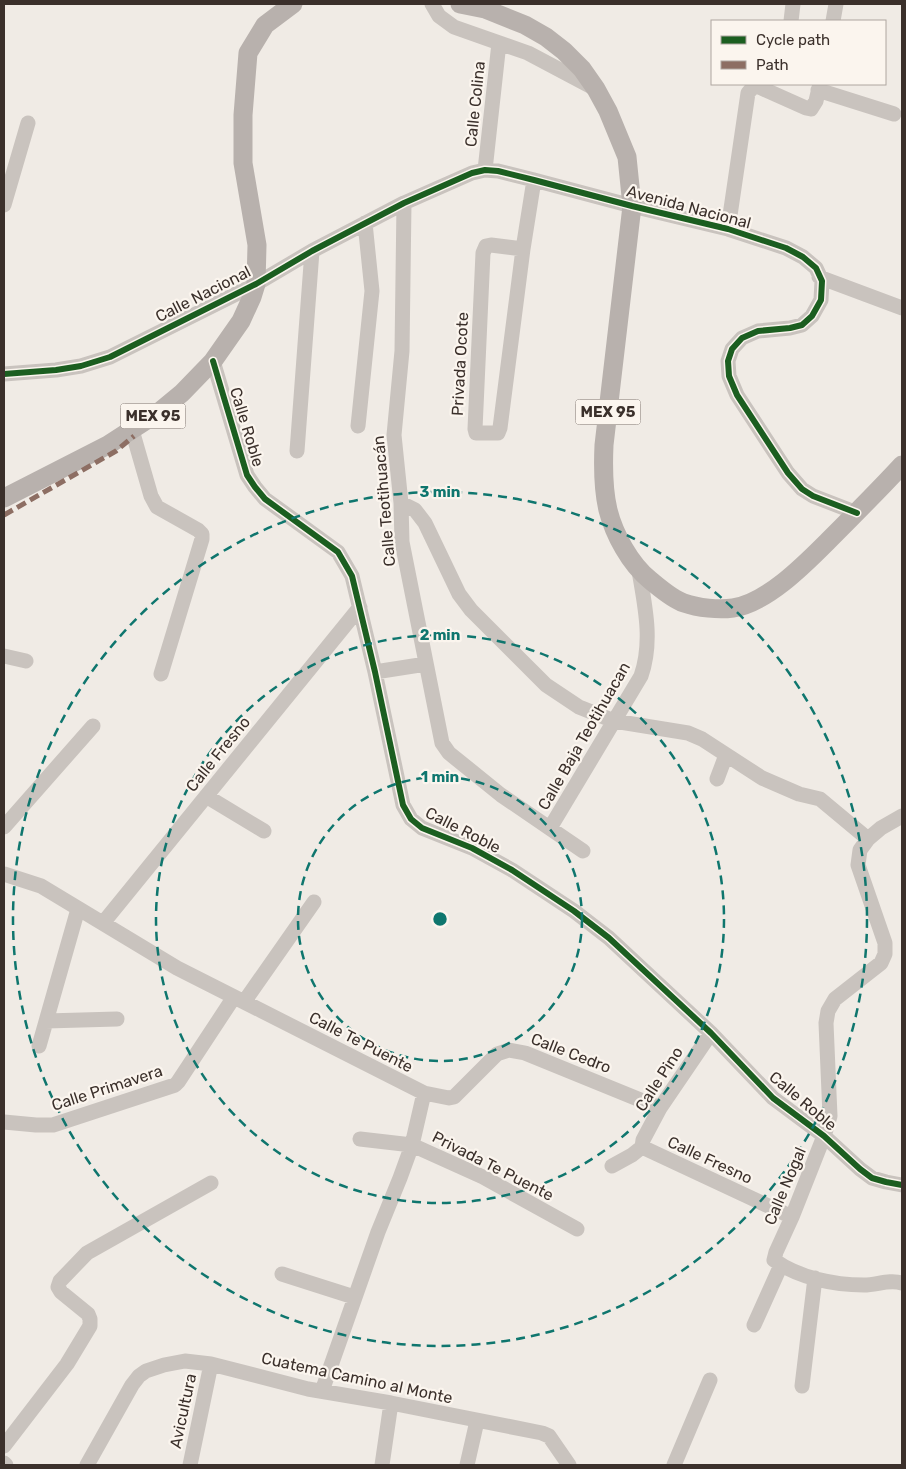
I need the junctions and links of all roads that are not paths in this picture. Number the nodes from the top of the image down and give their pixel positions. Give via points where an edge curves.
1 (293, 4) edge
2 (432, 4) edge
3 (793, 4) edge
4 (836, 4) edge
5 (476, 6) edge
6 (791, 20) edge
7 (833, 20) edge
8 (465, 31) junction
9 (499, 43) junction
10 (819, 87) edge
11 (596, 89) junction
12 (781, 90) edge
13 (894, 114) dead end
14 (28, 123) dead end
15 (485, 170) junction
16 (534, 180) junction
17 (4, 204) edge
18 (404, 204) junction
19 (632, 206) junction
20 (365, 223) junction
21 (728, 229) junction
22 (523, 249) junction
23 (312, 251) junction
24 (819, 277) junction
25 (256, 284) junction
26 (902, 308) edge
27 (213, 361) junction
28 (4, 374) edge
29 (358, 426) dead end
30 (132, 430) junction
31 (297, 451) dead end
32 (900, 471) edge
33 (4, 498) edge
34 (401, 503) junction
35 (857, 513) junction
36 (639, 571) junction
37 (360, 607) junction
38 (4, 656) edge
39 (26, 661) dead end
40 (426, 664) junction
41 (375, 672) junction
42 (161, 674) dead end
43 (614, 721) junction
44 (92, 726) dead end
45 (726, 755) junction
46 (717, 779) dead end
47 (206, 796) junction
48 (902, 816) edge
49 (4, 827) edge
50 (550, 828) junction
51 (264, 831) dead end
52 (868, 839) junction
53 (583, 851) dead end
54 (4, 874) edge
55 (314, 902) dead end
56 (78, 908) junction
57 (103, 924) junction
58 (239, 1000) junction
59 (117, 1019) dead end
60 (46, 1022) junction
61 (711, 1033) junction
62 (39, 1046) dead end
63 (424, 1093) junction
64 (660, 1108) junction
65 (4, 1122) edge
66 (824, 1136) junction
67 (360, 1139) dead end
68 (412, 1145) junction
69 (642, 1147) junction
70 (612, 1166) dead end
71 (211, 1183) dead end
72 (902, 1185) edge
73 (792, 1216) junction
74 (577, 1229) dead end
75 (777, 1263) junction
76 (282, 1274) dead end
77 (815, 1278) junction
78 (902, 1283) edge
79 (354, 1297) junction
80 (754, 1325) dead end
81 (211, 1364) junction
82 (710, 1380) dead end
83 (802, 1386) dead end
84 (322, 1391) junction
85 (390, 1403) junction
86 (477, 1421) junction
87 (4, 1446) edge
88 (87, 1465) edge
89 (190, 1465) edge
90 (382, 1465) edge
91 (467, 1465) edge
92 (569, 1465) edge
93 (674, 1465) edge

1 - 25 main road, MEX 95 via 265,25 248,53 243,163 257,245
2 - 8 street via 439,16
3 - 6 street
4 - 7 street
5 - 8 street
5 - 11 main road, MEX 95 via 525,24 546,37 582,69
8 - 9 street
9 - 11 street via 528,53
9 - 15 street, Calle Colina
10 - 12 street via 811,109
10 - 13 street
11 - 19 main road, MEX 95 via 626,157
12 - 21 street via 753,87 748,93
14 - 17 street
15 - 16 street, Avenida Nacional
15 - 18 street, Avenida Nacional
16 - 19 street, Avenida Nacional
16 - 22 street, Privada Ocote
18 - 20 street, Calle Nacional
18 - 34 street, Calle Teotihuacán via 402,351 394,434
19 - 21 street, Avenida Nacional
19 - 36 main road, MEX 95 via 603,475 613,524
20 - 23 street, Calle Nacional
20 - 29 street via 372,291
21 - 24 street, Avenida Nacional via 786,248 816,268
22 - 22 street, Privada Ocote via 500,428 498,433 479,434 475,429 483,253 486,246 491,245
23 - 25 street, Calle Nacional
23 - 31 street
24 - 26 street
24 - 35 street via 822,281 821,300 812,316 802,325 758,331 742,338 732,349 728,361 729,376 737,395 802,489
25 - 27 main road, MEX 95 via 241,321
25 - 28 street, Calle Nacional via 95,362 56,370
27 - 30 main road, MEX 95 via 167,406
27 - 37 street, Calle Roble via 247,475 265,499 338,552 352,576
30 - 33 main road, MEX 95
30 - 42 street via 157,507 202,534
32 - 35 main road, MEX 95
34 - 40 street, Calle Teotihuacán via 402,542
34 - 43 street via 414,510 424,523 459,594 471,610 546,686 579,707
35 - 36 main road, MEX 95 via 776,587 752,602 734,608 714,609 684,603
36 - 43 street, Calle Baja Teotihuacan via 646,617 646,663
37 - 41 street, Calle Roble
37 - 47 street, Calle Fresno
38 - 39 street
40 - 41 street
40 - 50 street, Calle Teotihuacán via 442,743 449,753 501,795
41 - 61 street, Calle Roble via 403,805 411,819 422,828 472,848 512,870 574,911 609,938
43 - 45 street via 688,733
43 - 50 street, Calle Baja Teotihuacan
44 - 49 street
45 - 46 street
45 - 52 street via 762,778 820,799
47 - 51 street
47 - 57 street, Calle Fresno
48 - 52 street
50 - 53 street, Calle Teotihuacán
52 - 66 street, Calle Nogal via 860,850 858,865 885,943 885,954 881,963 835,999 828,1012 830,1116
54 - 56 street, Calle Te Puente via 41,886
55 - 58 street, Calle Primavera
56 - 57 street, Calle Te Puente
56 - 60 street
57 - 58 street, Calle Te Puente
58 - 63 street, Calle Te Puente
58 - 65 street, Calle Primavera via 175,1085 53,1125
59 - 60 street
60 - 62 street
61 - 64 street, Calle Pino
61 - 66 street, Calle Roble via 773,1098
63 - 64 street, Calle Cedro via 454,1097 497,1054 509,1050 525,1053
63 - 68 street, Calle Te Puente
64 - 69 street, Calle Pino
66 - 72 street, Calle Roble via 872,1178
66 - 73 street, Calle Nogal
67 - 68 street, Privada Te Puente
68 - 74 street, Privada Te Puente via 483,1177
68 - 79 street, Calle Te Puente
69 - 70 street
69 - 73 street, Calle Fresno
71 - 87 street via 87,1253 60,1281 58,1287 61,1292 88,1314 90,1326 68,1364
73 - 75 street, Calle Nogal via 776,1252
75 - 77 street
75 - 80 street, Calle Nogal
76 - 79 street
77 - 78 street via 838,1284
77 - 83 street
79 - 84 street, Calle Te Puente
81 - 84 street, Cuatema Camino al Monte
81 - 88 street, Cuatema Camino al Monte via 185,1361 146,1371 132,1386
81 - 89 street, Avicultura
82 - 93 street
84 - 85 street, Cuatema Camino al Monte
85 - 86 street, Cuatema Camino al Monte
85 - 90 street
86 - 91 street
86 - 92 street, Cuatema Camino al Monte via 546,1434

